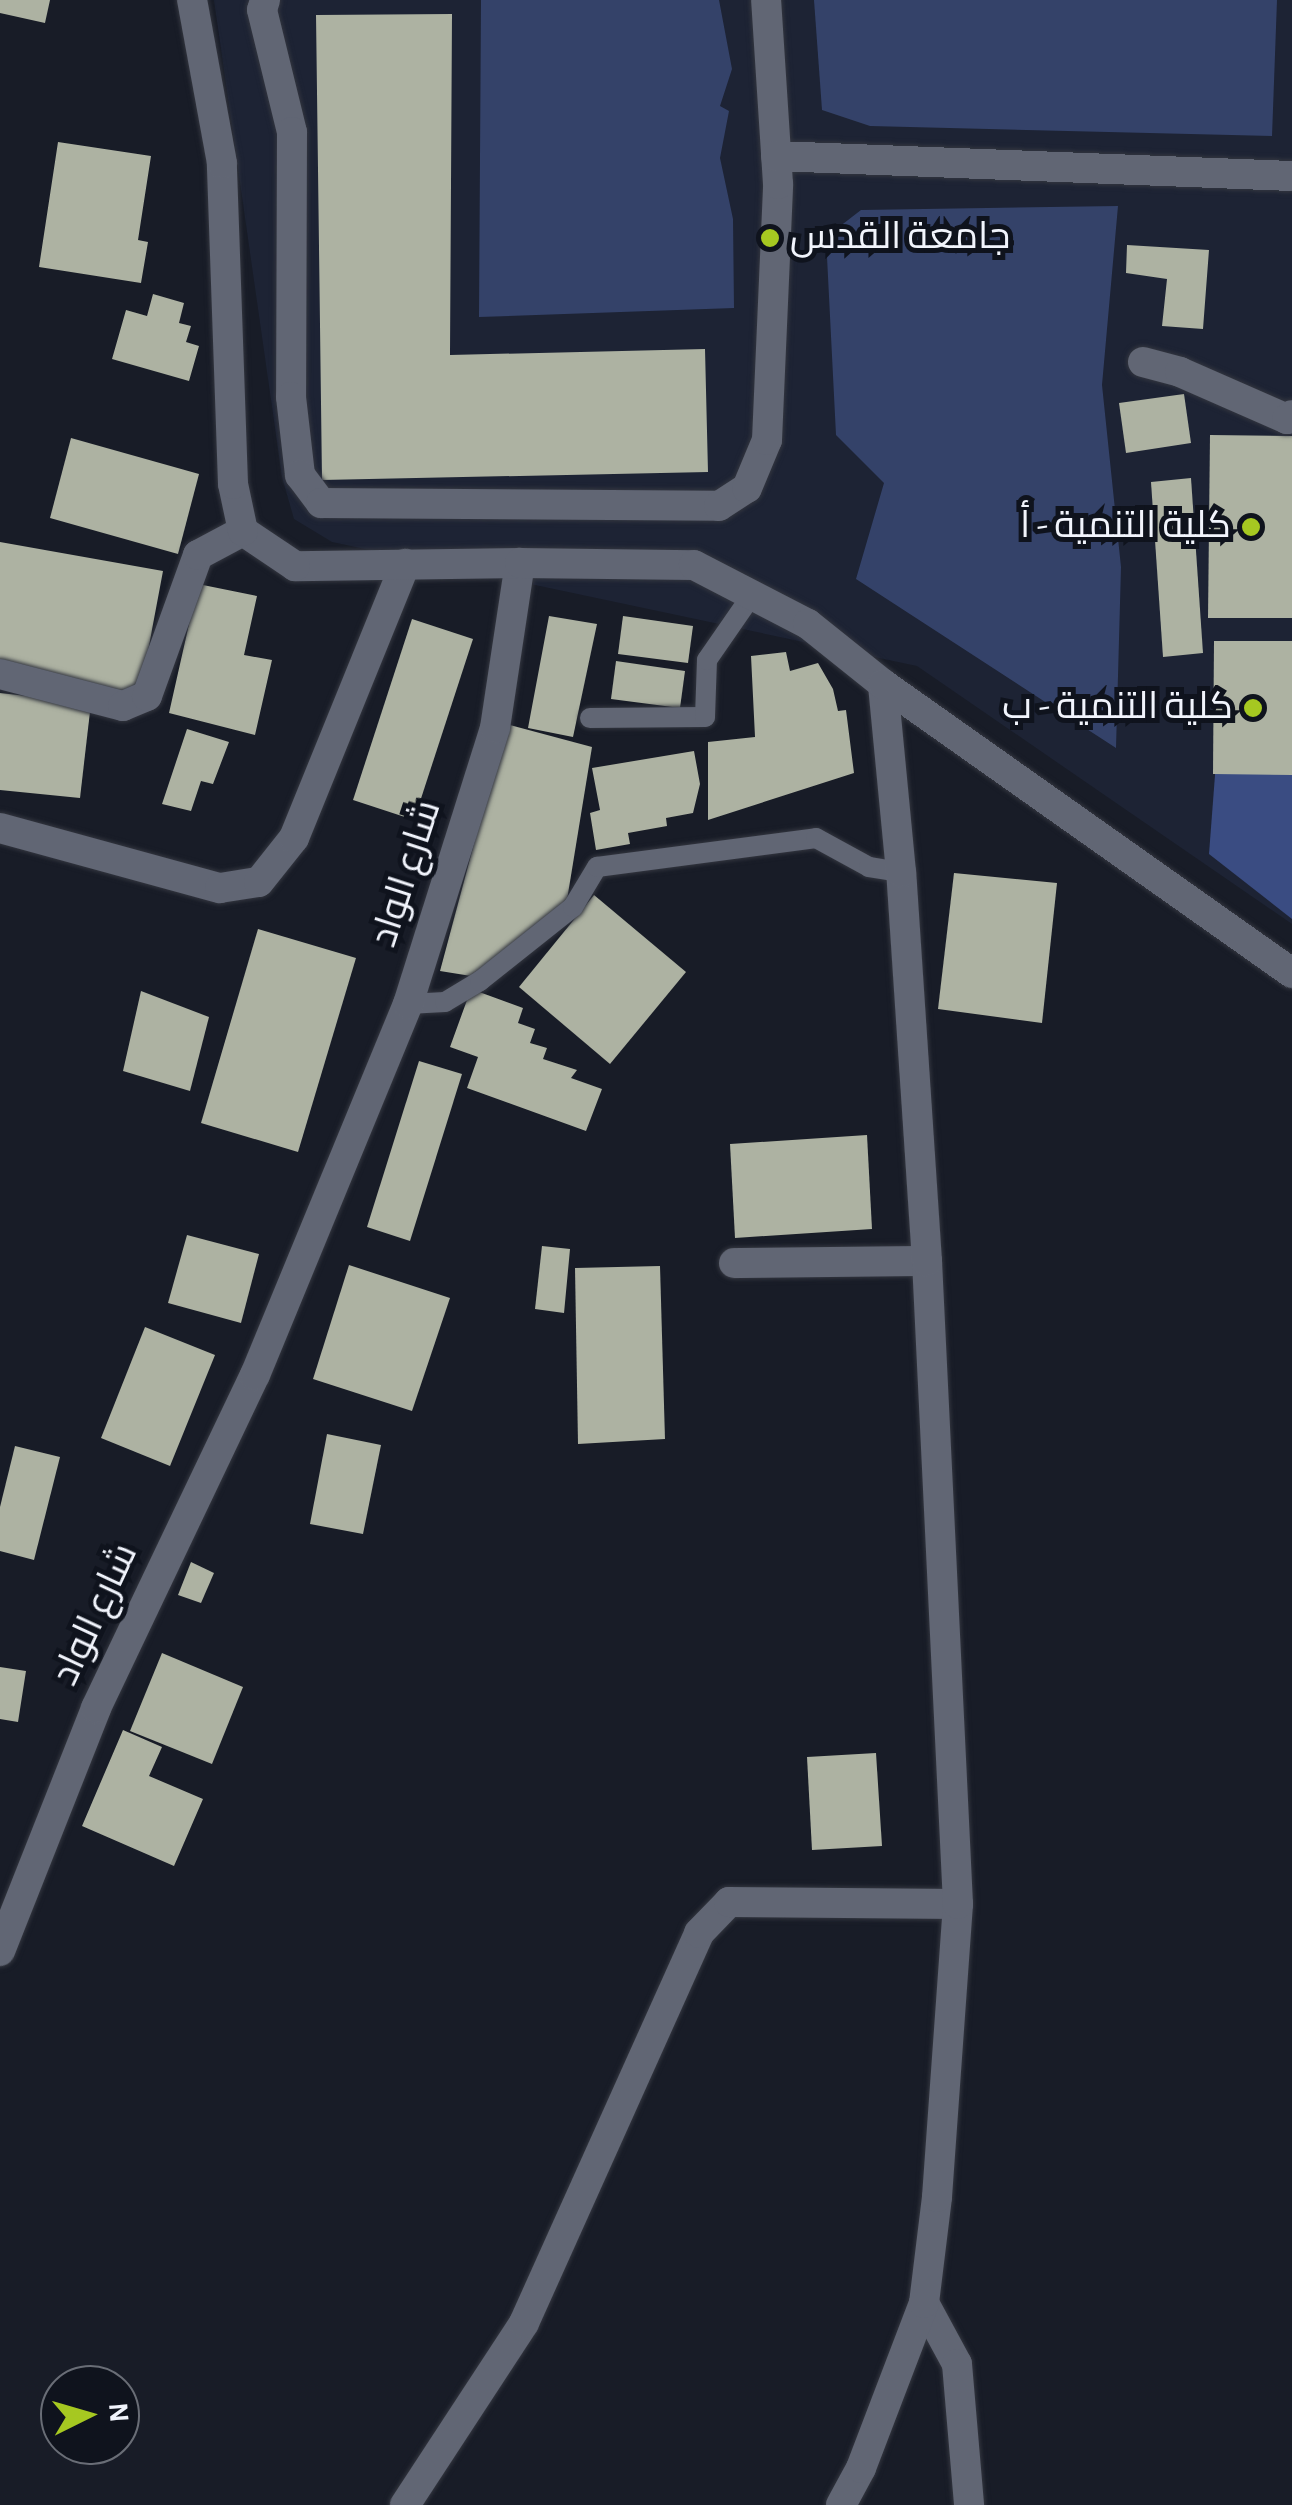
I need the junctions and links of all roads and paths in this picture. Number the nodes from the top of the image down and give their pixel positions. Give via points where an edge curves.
1 (192, 0) edge
2 (266, 0) edge
3 (766, 0) edge
4 (776, 156) junction
5 (1292, 176) edge
6 (1143, 362) dead end
7 (1292, 415) edge
8 (243, 531) junction
9 (520, 563) junction
10 (405, 564) junction
11 (752, 595) junction
12 (0, 674) edge
13 (883, 684) junction
14 (590, 718) dead end
15 (0, 828) edge
16 (901, 872) junction
17 (1292, 973) edge
18 (408, 1004) junction
19 (926, 1261) junction
20 (734, 1264) dead end
21 (958, 1904) junction
22 (0, 1951) edge
23 (924, 2303) junction
24 (405, 2505) edge
25 (840, 2505) edge
26 (970, 2505) edge

1 - 8 street via 222,163 233,484
2 - 4 street via 262,10 292,132 291,397 300,475 320,503 719,506 747,488 767,440
3 - 4 street
4 - 5 street
6 - 7 street via 1287,419
8 - 10 street via 295,566
8 - 12 street via 198,555 148,696 123,706
9 - 10 street
9 - 11 street via 694,566
9 - 18 street, شارع الواد via 495,728
10 - 15 street via 294,838 259,882 220,888
11 - 13 street via 808,624
11 - 14 lane via 707,660 705,717
13 - 16 street
13 - 17 street
16 - 18 lane via 870,866 816,838 596,867 572,906 480,981 445,1002
16 - 19 street
18 - 22 street, شارع الواد via 255,1374 96,1708
19 - 20 street
19 - 21 street
21 - 23 street
21 - 24 street via 729,1902 699,1933 524,2322
23 - 25 street via 861,2468
23 - 26 street via 956,2364

